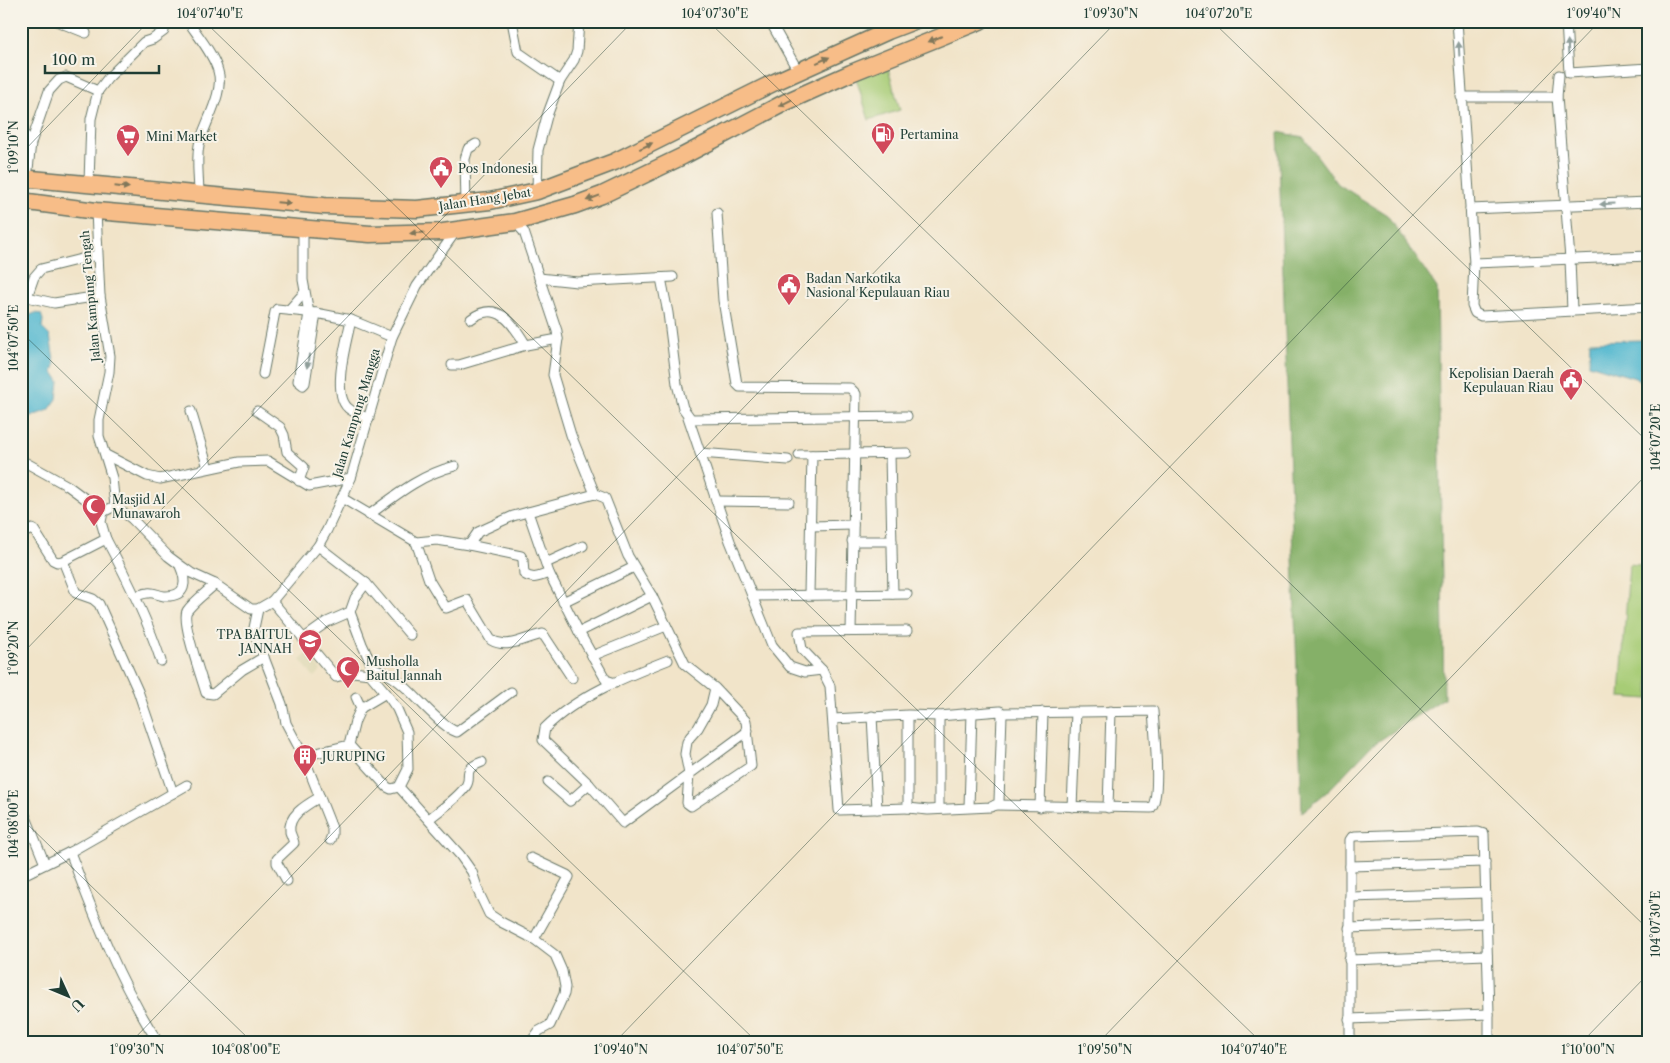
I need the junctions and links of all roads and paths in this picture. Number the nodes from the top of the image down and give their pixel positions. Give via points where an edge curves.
1 (56, 21) edge
2 (188, 21) edge
3 (512, 21) edge
4 (579, 21) edge
5 (770, 21) edge
6 (914, 21) edge
7 (980, 21) edge
8 (1457, 21) edge
9 (1566, 21) edge
10 (164, 31) dead end
11 (86, 34) dead end
12 (1649, 68) edge
13 (798, 71) junction
14 (1559, 75) dead end
15 (560, 81) junction
16 (98, 91) junction
17 (1462, 97) junction
18 (1557, 97) junction
19 (21, 130) edge
20 (30, 144) junction
21 (476, 144) dead end
22 (614, 162) junction
23 (24, 178) edge
24 (89, 183) junction
25 (624, 184) junction
26 (537, 191) junction
27 (199, 195) junction
28 (21, 201) edge
29 (1649, 202) edge
30 (466, 205) junction
31 (1565, 206) junction
32 (1470, 209) junction
33 (96, 211) junction
34 (717, 213) dead end
35 (515, 222) junction
36 (303, 228) junction
37 (456, 231) junction
38 (97, 255) junction
39 (1649, 256) edge
40 (1570, 259) junction
41 (1474, 263) junction
42 (673, 277) dead end
43 (539, 278) junction
44 (661, 278) junction
45 (304, 293) junction
46 (100, 296) junction
47 (24, 299) edge
48 (1649, 307) edge
49 (289, 310) junction
50 (1572, 311) junction
51 (312, 313) junction
52 (471, 319) dead end
53 (351, 320) junction
54 (392, 337) junction
55 (558, 339) junction
56 (526, 345) junction
57 (452, 365) dead end
58 (263, 374) dead end
59 (257, 410) dead end
60 (191, 411) dead end
61 (907, 416) dead end
62 (688, 417) junction
63 (856, 417) junction
64 (369, 419) junction
65 (700, 453) junction
66 (907, 453) dead end
67 (854, 454) junction
68 (890, 454) junction
69 (106, 455) junction
70 (799, 455) dead end
71 (812, 455) junction
72 (21, 460) edge
73 (788, 460) dead end
74 (455, 466) dead end
75 (208, 468) junction
76 (351, 478) junction
77 (299, 481) junction
78 (595, 494) junction
79 (342, 498) junction
80 (716, 501) junction
81 (788, 502) dead end
82 (115, 506) junction
83 (103, 512) junction
84 (528, 512) junction
85 (369, 515) junction
86 (853, 525) junction
87 (811, 526) junction
88 (21, 534) edge
89 (106, 539) junction
90 (852, 541) junction
91 (892, 541) junction
92 (416, 542) junction
93 (469, 544) junction
94 (318, 546) junction
95 (583, 546) dead end
96 (63, 561) junction
97 (546, 563) junction
98 (180, 566) junction
99 (634, 567) junction
100 (549, 573) junction
101 (366, 583) junction
102 (215, 584) junction
103 (809, 594) junction
104 (893, 594) junction
105 (907, 594) dead end
106 (851, 595) junction
107 (136, 596) junction
108 (652, 596) junction
109 (752, 596) junction
110 (272, 601) junction
111 (564, 602) junction
112 (258, 609) junction
113 (350, 612) junction
114 (666, 626) junction
115 (851, 631) junction
116 (907, 631) dead end
117 (578, 632) junction
118 (410, 634) dead end
119 (303, 639) junction
120 (592, 656) junction
121 (264, 657) junction
122 (668, 660) dead end
123 (161, 661) dead end
124 (822, 670) junction
125 (372, 671) junction
126 (572, 678) dead end
127 (615, 683) junction
128 (715, 688) junction
129 (510, 692) dead end
130 (386, 693) junction
131 (356, 697) dead end
132 (361, 708) junction
133 (1111, 711) junction
134 (1043, 712) junction
135 (1076, 712) junction
136 (1001, 713) junction
137 (972, 714) junction
138 (908, 715) junction
139 (872, 716) junction
140 (938, 716) junction
141 (833, 719) junction
142 (748, 731) junction
143 (349, 745) junction
144 (303, 755) junction
145 (482, 762) dead end
146 (689, 774) junction
147 (548, 782) dead end
148 (589, 784) junction
149 (187, 785) dead end
150 (399, 787) junction
151 (173, 793) junction
152 (320, 797) junction
153 (21, 805) edge
154 (995, 805) junction
155 (969, 807) junction
156 (1040, 807) junction
157 (1072, 807) junction
158 (908, 808) junction
159 (1108, 808) junction
160 (877, 809) junction
161 (939, 809) junction
162 (429, 819) junction
163 (330, 840) dead end
164 (70, 852) junction
165 (531, 858) dead end
166 (1485, 862) junction
167 (45, 864) junction
168 (1350, 866) junction
169 (21, 876) edge
170 (287, 881) dead end
171 (1486, 893) junction
172 (1350, 897) junction
173 (1487, 923) junction
174 (1350, 928) junction
175 (534, 940) junction
176 (1487, 955) junction
177 (1349, 960) junction
178 (1489, 1014) junction
179 (1349, 1019) junction
180 (158, 1042) edge
181 (531, 1042) edge
182 (1350, 1042) edge
183 (1490, 1042) edge

1 - 11 street
2 - 27 street via 216,64 220,77 216,103 199,146
3 - 15 street via 520,54
4 - 15 street via 577,51
5 - 13 street
13 -> 6 highway, Jalan Hang Jebat
7 -> 25 highway via 834,80
17 -> 8 street
12 -> 9 street via 1569,74
10 - 16 street via 144,42
22 -> 13 highway, Jalan Hang Jebat
14 - 18 street
15 - 26 street via 538,150
16 - 20 street via 66,77 59,80 49,92
16 - 24 street via 91,119
17 - 18 street
17 - 32 street
18 - 31 street
19 - 20 street
20 - 23 street
21 - 30 street via 468,149 466,159
22 - 25 highway
22 - 26 highway, Jalan Hang Jebat
23 - 24 highway, Jalan Hang Jebat
24 -> 27 highway, Jalan Hang Jebat
25 -> 35 highway via 575,205
26 - 30 highway, Jalan Hang Jebat
27 -> 30 highway, Jalan Hang Jebat via 368,208
28 - 33 highway
29 -> 31 street
31 - 32 street
31 - 40 street
32 - 41 street
33 - 36 highway
33 - 38 street, Jalan Kampung Tengah
34 - 63 street via 723,300 737,384 757,388 850,388 856,394
35 - 37 highway
35 - 43 street via 524,232
37 -> 36 highway via 370,234
36 - 45 street
37 - 54 street, Jalan Kampung Mangga via 417,286
38 - 46 street, Jalan Kampung Tengah
38 - 47 street via 41,269
39 - 40 street
40 - 41 street
40 - 50 street
41 - 50 street via 1472,306 1477,315
42 - 44 street
43 - 44 street via 577,282
43 - 55 street
44 - 62 street via 677,384
45 - 49 street
45 - 51 street
46 - 47 street via 54,303
46 - 69 street, Jalan Kampung Tengah via 110,356 99,436
48 - 50 street
49 - 51 street
49 - 58 street via 277,308 275,312
51 -> 51 street via 305,383 303,385 298,382
51 - 53 street
52 - 56 street via 488,312 500,314 514,325
53 - 54 street
53 - 64 street via 339,378 343,401
54 - 64 street, Jalan Kampung Mangga
55 - 56 street
55 - 78 street via 553,375 571,435
56 - 57 street
59 - 77 street via 280,427 287,452 304,467
60 - 75 street
61 - 63 street
62 - 63 street
62 - 65 street
63 - 67 street
64 - 76 street, Jalan Kampung Mangga
65 - 73 street
65 - 80 street
66 - 68 street
67 - 68 street
67 - 71 street
67 - 86 street
68 - 91 street
69 - 75 street via 156,479
69 - 82 street, Jalan Kampung Tengah
70 - 71 street
71 - 87 street
72 - 83 street via 68,486
74 - 85 street via 423,478
75 - 77 street via 268,461
76 - 77 street via 312,486
76 - 79 street, Jalan Kampung Mangga
78 - 84 street
78 - 99 street via 608,502
79 - 85 street
79 - 94 street, Jalan Kampung Mangga
80 - 81 street
80 - 109 street
82 - 83 street
82 - 98 street
83 - 89 street via 101,522
84 - 93 street via 478,532
84 - 97 street
85 - 92 street
86 - 87 street
86 - 90 street
87 - 103 street
88 - 96 street via 34,530 53,560
89 - 96 street
89 - 107 street
90 - 91 street
90 - 106 street
91 - 104 street
92 - 93 street via 437,540
92 - 126 street via 428,580 446,608 467,600 491,640 496,642 516,643 543,634
93 - 100 street via 521,556 524,574 529,577
94 - 101 street
94 - 110 street, Jalan Kampung Mangga
95 - 97 street
96 - 151 street via 76,593 98,604 138,691
97 - 100 street
98 - 102 street
98 - 107 street via 186,580 180,592 165,596 149,592
99 - 108 street
99 - 111 street
100 - 111 street
101 - 113 street
101 - 118 street
102 - 112 street via 251,609
102 - 121 street via 186,615 188,633 206,693 213,694
103 - 106 street
103 - 109 street
104 - 105 street
104 - 106 street
106 - 115 street
107 - 123 street
108 - 114 street
108 - 117 street
109 - 124 street via 772,645 790,668 805,672
110 - 112 street
110 - 119 street
111 - 117 street
112 - 121 street via 254,628
113 - 119 street via 327,622
113 - 125 street
114 - 120 street
114 - 128 street via 685,664
115 - 116 street
115 - 124 street via 799,632 802,649
117 - 120 street
119 - 125 street via 336,676
120 - 127 street via 606,680
121 - 144 street via 286,723
122 - 127 street
124 - 141 street via 830,686
125 - 129 street via 386,672 396,678 456,732
125 - 130 street
127 - 148 street via 583,698 545,728 544,740
128 - 142 street via 746,721
128 - 146 street via 711,705 687,742 685,754
130 - 132 street
130 - 150 street via 407,732 408,769
131 - 132 street
132 - 143 street
133 - 135 street
133 - 159 street
133 - 159 street via 1153,711 1157,780 1155,804 1151,808
134 - 135 street
134 - 136 street
134 - 156 street
135 - 157 street
136 - 137 street via 997,710
136 - 154 street via 999,801
137 - 140 street
137 - 155 street
138 - 139 street
138 - 140 street
138 - 158 street
139 - 141 street
139 - 160 street
140 - 161 street
141 - 160 street via 839,810
142 - 146 street
142 - 146 street via 750,767 691,806 687,802
143 - 144 street
143 - 150 street via 387,787
144 - 152 street
145 - 162 street via 469,770 466,786
146 - 148 street via 624,823
147 - 148 street via 570,801
149 - 151 street
150 - 162 street
151 - 164 street
152 - 163 street via 333,830
152 - 170 street via 298,812 290,830 294,844 277,859
153 - 167 street
154 - 155 street
154 - 156 street
155 - 161 street
156 - 157 street
157 - 159 street
158 - 160 street
158 - 161 street
162 - 175 street via 470,868 489,914
164 - 167 street
164 - 180 street via 109,952
165 - 175 street via 569,877
166 - 168 street
166 - 168 street via 1484,834 1478,832 1355,836 1350,840
166 - 171 street
167 - 169 street
168 - 172 street
171 - 172 street
171 - 173 street
172 - 174 street
173 - 174 street
173 - 176 street
174 - 177 street
175 - 181 street via 555,955 565,987 550,1025
176 - 177 street
176 - 178 street
177 - 179 street
178 - 179 street
178 - 183 street
179 - 182 street

